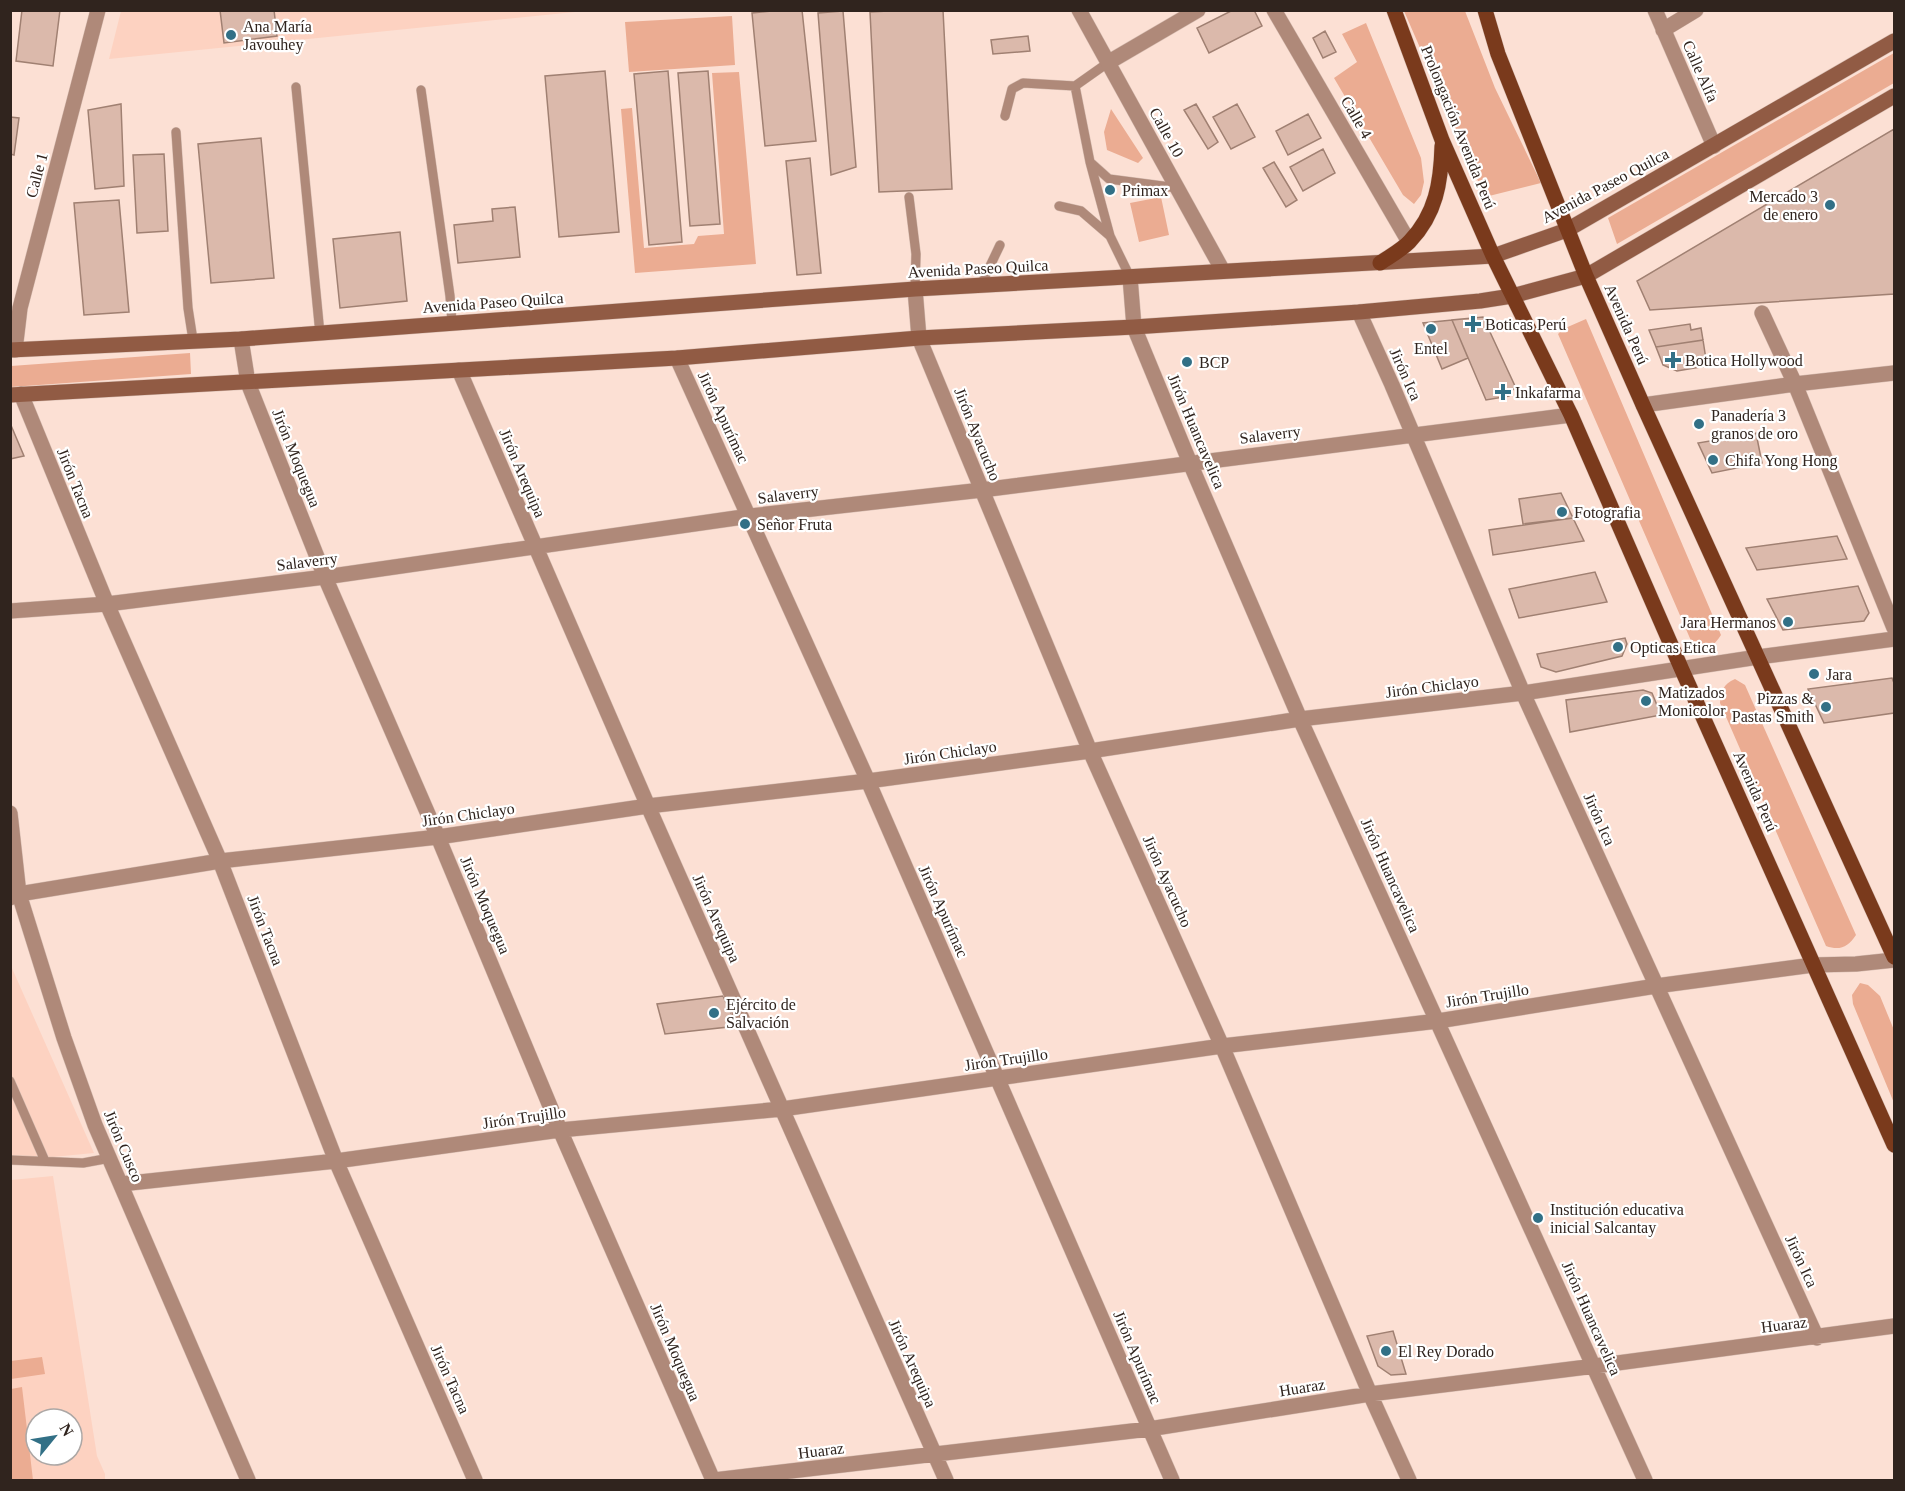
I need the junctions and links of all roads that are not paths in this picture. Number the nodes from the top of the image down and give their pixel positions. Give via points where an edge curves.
1 (98, 10) edge
2 (1079, 10) edge
3 (1198, 10) edge
4 (1274, 10) edge
5 (1394, 10) edge
6 (1485, 10) edge
7 (1655, 10) edge
8 (1696, 10) edge
9 (1663, 30) junction
10 (1894, 42) edge
11 (1109, 62) junction
12 (1075, 86) junction
13 (296, 87) dead end
14 (421, 90) dead end
15 (1894, 96) edge
16 (1005, 116) dead end
17 (176, 132) dead end
18 (1442, 140) junction
19 (1714, 146) junction
20 (1090, 162) junction
21 (1178, 188) junction
22 (909, 197) dead end
23 (1059, 206) dead end
24 (1567, 230) junction
25 (1110, 236) junction
26 (1409, 242) junction
27 (1000, 245) dead end
28 (1492, 256) junction
29 (1380, 263) junction
30 (1223, 271) junction
31 (1586, 276) junction
32 (1130, 277) junction
33 (981, 285) junction
34 (915, 289) junction
35 (1512, 296) junction
36 (15, 308) edge
37 (1359, 312) junction
38 (1762, 313) dead end
39 (452, 323) junction
40 (1134, 327) junction
41 (320, 334) junction
42 (919, 338) junction
43 (241, 339) junction
44 (193, 340) junction
45 (13, 350) edge
46 (677, 358) junction
47 (459, 370) junction
48 (1894, 373) edge
49 (248, 382) junction
50 (1795, 384) junction
51 (16, 395) edge
52 (1643, 405) junction
53 (1571, 415) junction
54 (1413, 434) junction
55 (1190, 463) junction
56 (982, 490) junction
57 (750, 516) junction
58 (535, 547) junction
59 (325, 577) junction
60 (106, 604) junction
61 (10, 611) edge
62 (1894, 628) edge
63 (1894, 639) edge
64 (1758, 657) junction
65 (1682, 670) junction
66 (1523, 693) junction
67 (1300, 719) junction
68 (1090, 751) junction
69 (868, 781) junction
70 (648, 806) junction
71 (10, 813) edge
72 (438, 837) junction
73 (220, 861) junction
74 (15, 896) edge
75 (1894, 958) edge
76 (1813, 965) junction
77 (1656, 986) junction
78 (1438, 1021) junction
79 (1222, 1046) junction
80 (998, 1079) junction
81 (10, 1081) edge
82 (782, 1109) junction
83 (560, 1130) junction
84 (1894, 1145) edge
85 (110, 1158) junction
86 (10, 1160) edge
87 (45, 1161) junction
88 (336, 1161) junction
89 (121, 1184) junction
90 (1894, 1326) edge
91 (1817, 1338) junction
92 (1595, 1366) junction
93 (1370, 1394) junction
94 (1149, 1429) junction
95 (934, 1455) junction
96 (248, 1480) edge
97 (475, 1480) edge
98 (713, 1480) edge
99 (946, 1480) edge
100 (1172, 1480) edge
101 (1408, 1480) edge
102 (1645, 1480) edge

1 - 36 street, Calle 1
2 - 11 street, Calle 10
3 - 11 street
4 - 26 street, Calle 4
5 - 18 main road, Prolongación Avenida Perú
6 - 24 main road via 1498,54
7 - 9 street, Calle Alfa
8 - 9 street
9 - 19 street, Calle Alfa
10 - 19 main road, Avenida Paseo Quilca
11 - 12 lane
11 - 21 street, Calle 10
12 - 16 lane via 1023,83 1012,89
12 - 20 lane
13 - 41 lane
14 - 39 lane
15 - 31 main road
17 - 44 lane
18 - 26 main road via 1436,201
18 - 28 main road, Prolongación Avenida Perú
19 - 24 main road, Avenida Paseo Quilca
20 - 21 lane via 1109,179
20 - 25 lane
21 - 30 street, Calle 10
22 - 34 lane via 916,254
23 - 25 lane via 1081,211
24 - 28 main road, Avenida Paseo Quilca
24 - 31 main road, Avenida Perú
25 - 32 lane
26 - 29 main road
27 - 33 lane
28 - 29 main road, Avenida Paseo Quilca
28 - 35 main road, Avenida Perú
29 - 30 main road, Avenida Paseo Quilca
30 - 32 main road, Avenida Paseo Quilca
31 - 35 main road
31 - 52 main road, Avenida Perú
32 - 33 main road, Avenida Paseo Quilca
32 - 40 street, Jirón Huancavelica
33 - 34 main road, Avenida Paseo Quilca
34 - 39 main road, Avenida Paseo Quilca
34 - 42 street, Jirón Ayacucho
35 - 37 main road
35 - 53 main road, Avenida Perú
36 - 45 street, Calle 1
37 - 40 main road
37 - 54 street, Jirón Ica
38 - 50 street
39 - 41 main road, Avenida Paseo Quilca
40 - 42 main road
40 - 55 street, Jirón Huancavelica
41 - 43 main road, Avenida Paseo Quilca
42 - 46 main road
42 - 56 street, Jirón Ayacucho
43 - 44 main road, Avenida Paseo Quilca
43 - 49 street, Jirón Moquegua
44 - 45 main road, Avenida Paseo Quilca
46 - 47 main road
46 - 57 street, Jirón Apurímac
47 - 49 main road
47 - 58 street, Jirón Arequipa
48 - 50 street
49 - 51 main road
49 - 59 street, Jirón Moquegua
50 - 52 street
50 - 62 street
51 - 60 street, Jirón Tacna
52 - 64 main road, Avenida Perú
53 - 54 street, Salaverry
53 - 65 main road, Avenida Perú
54 - 55 street, Salaverry
54 - 66 street, Jirón Ica
55 - 56 street, Salaverry
55 - 67 street, Jirón Huancavelica
56 - 57 street, Salaverry
56 - 68 street, Jirón Ayacucho
57 - 58 street, Salaverry
57 - 69 street, Jirón Apurímac
58 - 59 street, Salaverry
58 - 70 street, Jirón Arequipa
59 - 60 street, Salaverry
59 - 72 street, Jirón Moquegua
60 - 61 street, Salaverry
60 - 73 street, Jirón Tacna
63 - 64 street, Jirón Chiclayo
64 - 65 street, Jirón Chiclayo
64 - 75 main road, Avenida Perú
65 - 66 street, Jirón Chiclayo
65 - 76 main road, Avenida Perú
66 - 67 street, Jirón Chiclayo
66 - 77 street, Jirón Ica
67 - 68 street, Jirón Chiclayo
67 - 78 street, Jirón Huancavelica
68 - 69 street, Jirón Chiclayo
68 - 79 street, Jirón Ayacucho
69 - 70 street, Jirón Chiclayo
69 - 80 street, Jirón Apurímac
70 - 72 street, Jirón Chiclayo
70 - 82 street, Jirón Arequipa
71 - 74 street, Jirón Cusco
72 - 73 street, Jirón Chiclayo
72 - 83 street, Jirón Moquegua
73 - 74 street, Jirón Chiclayo
73 - 88 street, Jirón Tacna
74 - 85 street, Jirón Cusco
75 - 76 street, Jirón Trujillo
76 - 77 street, Jirón Trujillo
76 - 84 main road, Avenida Perú
77 - 78 street, Jirón Trujillo
77 - 91 street, Jirón Ica
78 - 79 street, Jirón Trujillo
78 - 92 street, Jirón Huancavelica
79 - 80 street, Jirón Trujillo
79 - 93 street, Jirón Ayacucho
80 - 82 street, Jirón Trujillo
80 - 94 street, Jirón Apurímac
81 - 87 lane
82 - 83 street, Jirón Trujillo
82 - 95 street, Jirón Arequipa
83 - 88 street, Jirón Trujillo
83 - 98 street, Jirón Moquegua
85 - 87 lane via 83,1164
85 - 89 street, Jirón Cusco
86 - 87 lane
88 - 89 street, Jirón Trujillo
88 - 97 street, Jirón Tacna
89 - 96 street, Jirón Cusco
90 - 91 street, Huaraz
91 - 92 street, Huaraz
92 - 93 street, Huaraz
92 - 102 street, Jirón Huancavelica
93 - 94 street, Huaraz
93 - 101 street, Jirón Ayacucho
94 - 95 street, Huaraz
94 - 100 street, Jirón Apurímac
95 - 98 street, Huaraz
95 - 99 street, Jirón Arequipa

